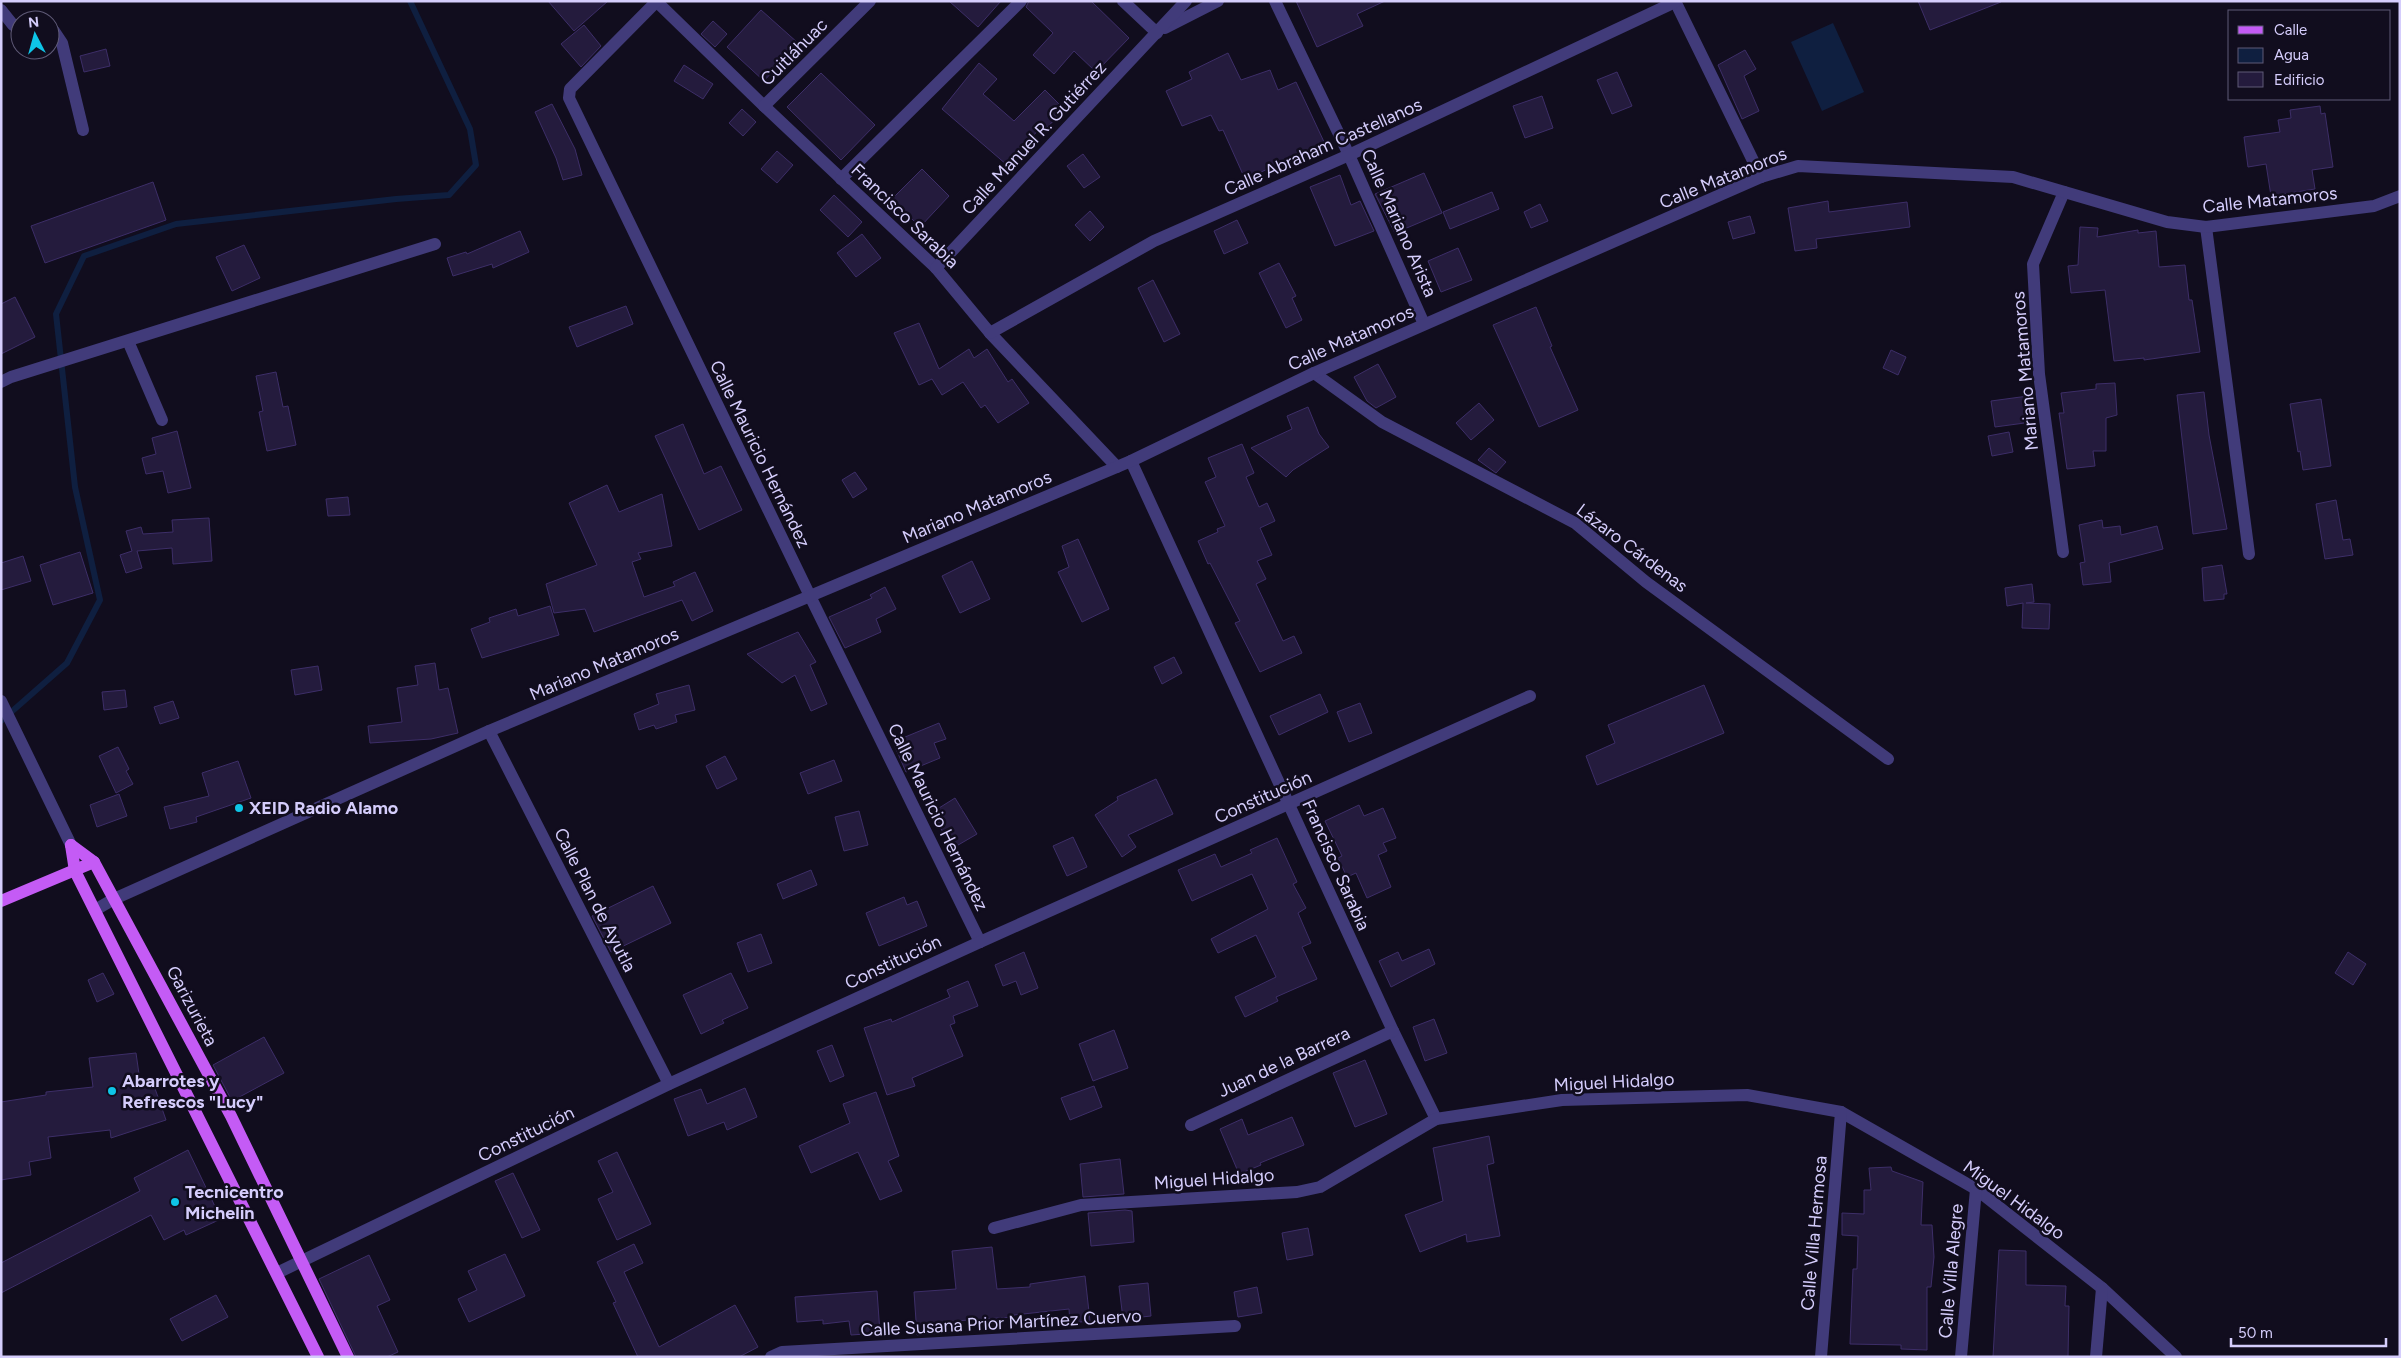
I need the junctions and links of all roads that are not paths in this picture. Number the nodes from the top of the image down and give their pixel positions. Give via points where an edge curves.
1 (657, 1) edge
2 (870, 1) edge
3 (1021, 1) edge
4 (1123, 1) edge
5 (1186, 1) edge
6 (1218, 1) edge
7 (1275, 1) edge
8 (1675, 2) edge
9 (1, 10) edge
10 (10, 20) edge
11 (1156, 33) junction
12 (60, 40) edge
13 (764, 106) junction
14 (83, 130) dead end
15 (1349, 155) junction
16 (1761, 177) junction
17 (841, 179) junction
18 (2064, 192) junction
19 (2400, 196) edge
20 (2206, 228) junction
21 (435, 244) dead end
22 (936, 268) junction
23 (1424, 324) junction
24 (990, 333) junction
25 (128, 340) junction
26 (1314, 373) junction
27 (1, 382) edge
28 (162, 420) dead end
29 (1131, 461) junction
30 (1117, 467) junction
31 (2063, 552) dead end
32 (2249, 554) dead end
33 (810, 596) junction
34 (1530, 696) dead end
35 (1, 701) edge
36 (489, 731) junction
37 (1888, 759) dead end
38 (1290, 805) junction
39 (71, 845) junction
40 (94, 862) junction
41 (75, 871) junction
42 (114, 899) junction
43 (1, 901) edge
44 (94, 910) junction
45 (980, 942) junction
46 (1393, 1031) junction
47 (669, 1084) junction
48 (1841, 1112) junction
49 (1436, 1119) junction
50 (1191, 1125) dead end
51 (1976, 1189) junction
52 (994, 1228) dead end
53 (301, 1262) junction
54 (277, 1274) junction
55 (2102, 1288) junction
56 (1235, 1326) dead end
57 (912, 1352) edge
58 (318, 1357) edge
59 (348, 1357) edge
60 (771, 1357) edge
61 (1821, 1357) edge
62 (1961, 1357) edge
63 (2096, 1357) edge
64 (2176, 1357) edge

1 - 13 street, Francisco Sarabia
1 - 33 street, Calle Mauricio Hernández via 570,89 570,98
2 - 13 street, Cuitláhuac
3 - 17 street
4 - 11 street
5 - 11 street, Calle Manuel R. Gutiérrez
6 - 11 street
7 - 15 street, Calle Mariano Arista
8 - 15 street, Calle Abraham Castellanos
8 - 16 street
9 - 10 street
11 - 22 street, Calle Manuel R. Gutiérrez
12 - 14 street
13 - 17 street, Francisco Sarabia
15 - 23 street, Calle Mariano Arista
15 - 24 street, Calle Abraham Castellanos via 1154,241
16 - 18 street, Calle Matamoros via 1798,166 2012,176
16 - 23 street, Calle Matamoros
17 - 22 street, Francisco Sarabia
18 - 20 street, Calle Matamoros via 2166,222
18 - 31 street, Mariano Matamoros via 2033,264 2040,374
19 - 20 street, Calle Matamoros via 2374,206
20 - 32 street
21 - 25 street
22 - 24 street, Francisco Sarabia
23 - 26 street, Calle Matamoros
24 - 30 street, Francisco Sarabia
25 - 27 street
25 - 28 street
26 - 29 street, Calle Matamoros
26 - 37 street, Lázaro Cárdenas via 1382,422 1575,523 1646,582
29 - 30 street, Mariano Matamoros
29 - 38 street, Francisco Sarabia
30 - 33 street, Mariano Matamoros
33 - 36 street, Mariano Matamoros
33 - 45 street, Calle Mauricio Hernández
34 - 38 street, Constitución
35 - 39 street, Garizurieta
36 - 42 street, Mariano Matamoros
36 - 47 street, Calle Plan de Ayutla
38 - 45 street, Constitución
38 - 46 street, Francisco Sarabia
39 - 40 main road, Garizurieta
39 - 41 main road, Garizurieta
40 - 41 main road
40 - 42 main road, Garizurieta
41 - 43 main road
41 - 44 main road, Garizurieta
42 - 44 street, Mariano Matamoros
42 - 53 main road, Garizurieta via 232,1116
44 - 54 main road, Garizurieta
45 - 47 street, Constitución
46 - 49 street, Francisco Sarabia
46 - 50 street, Juan de la Barrera
47 - 53 street, Constitución
48 - 49 street, Miguel Hidalgo via 1747,1094 1562,1100
48 - 51 street, Miguel Hidalgo
48 - 61 street, Calle Villa Hermosa
49 - 52 street, Miguel Hidalgo via 1320,1187 1298,1192 1081,1205
51 - 55 street, Miguel Hidalgo
51 - 62 street, Calle Villa Alegre
53 - 54 street, Constitución
53 - 59 main road, Garizurieta
54 - 58 main road, Garizurieta
55 - 63 street
55 - 64 street, Miguel Hidalgo
56 - 57 street, Calle Susana Prior Martínez Cuervo
57 - 60 street, Calle Susana Prior Martínez Cuervo via 782,1352

